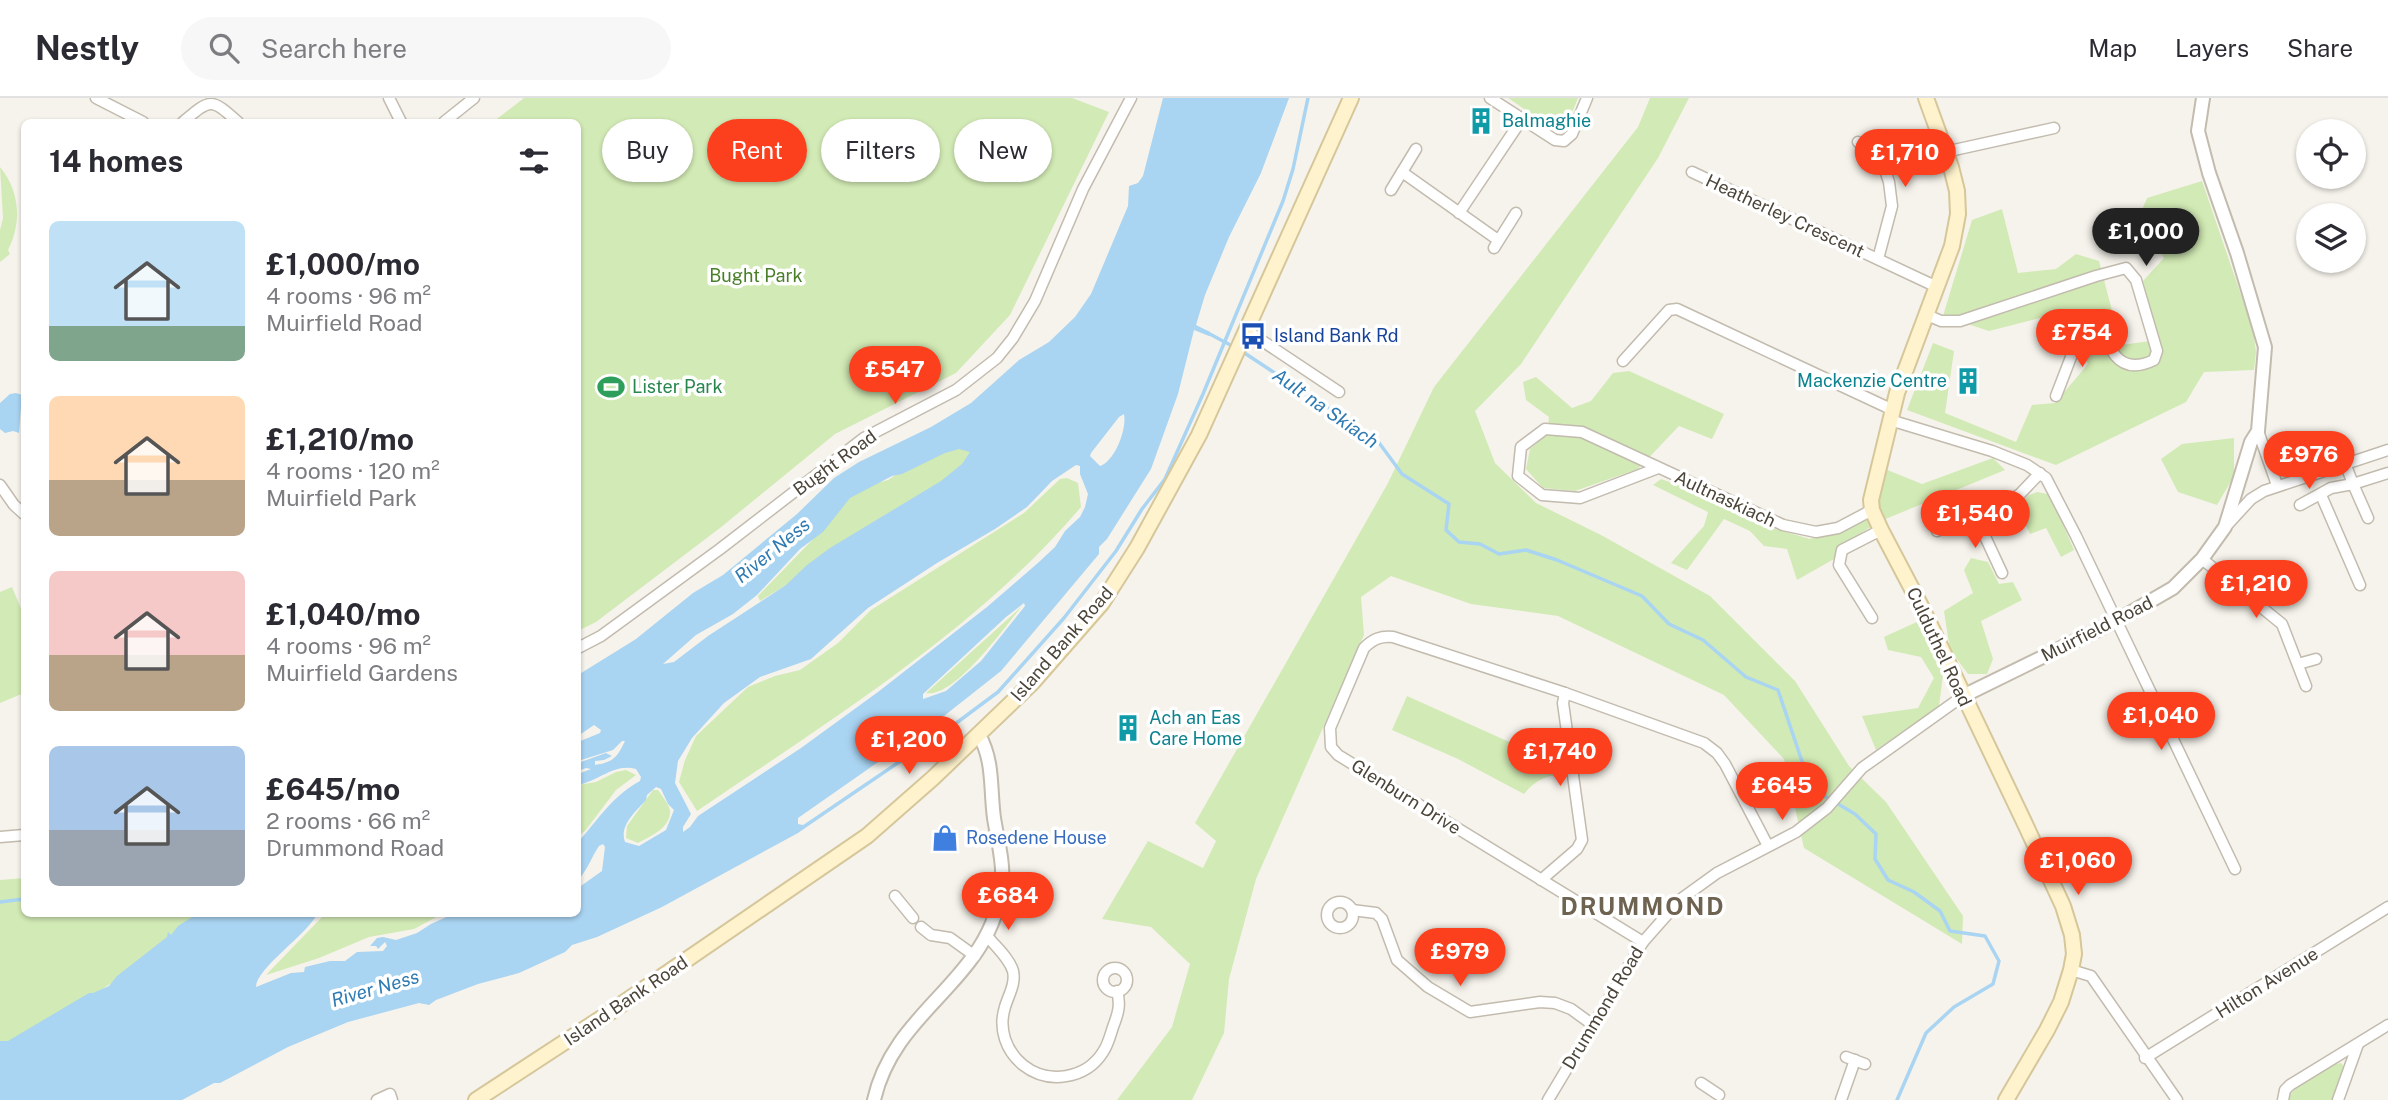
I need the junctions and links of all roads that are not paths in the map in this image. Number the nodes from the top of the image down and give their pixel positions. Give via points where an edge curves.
1 (96, 98) edge
2 (389, 98) edge
3 (472, 98) edge
4 (1351, 98) edge
5 (1490, 98) edge
6 (1587, 98) edge
7 (1926, 98) edge
8 (2202, 98) edge
9 (1131, 99) edge
10 (137, 119) edge
11 (186, 119) edge
12 (235, 119) edge
13 (400, 119) edge
14 (448, 119) edge
15 (1522, 119) junction
16 (2054, 128) dead end
17 (1858, 142) dead end
18 (1416, 149) dead end
19 (1945, 152) junction
20 (1402, 172) junction
21 (1692, 172) dead end
22 (1391, 190) dead end
23 (1516, 212) dead end
24 (1459, 213) junction
25 (1878, 259) junction
26 (1937, 287) junction
27 (1927, 315) junction
28 (2099, 316) dead end
29 (2104, 335) junction
30 (1241, 342) junction
31 (1623, 361) dead end
32 (1339, 392) dead end
33 (2056, 396) dead end
34 (1891, 415) junction
35 (2258, 431) junction
36 (2388, 450) edge
37 (2345, 463) junction
38 (1658, 468) junction
39 (2039, 473) junction
40 (2388, 473) edge
41 (2353, 484) junction
42 (0, 485) edge
43 (2277, 485) junction
44 (2320, 495) junction
45 (2300, 505) dead end
46 (1872, 510) junction
47 (21, 511) edge
48 (1975, 515) junction
49 (2368, 518) dead end
50 (2225, 527) junction
51 (1881, 530) junction
52 (1937, 531) dead end
53 (2202, 559) junction
54 (2002, 573) dead end
55 (2360, 585) dead end
56 (1872, 618) dead end
57 (2116, 621) junction
58 (581, 646) edge
59 (2316, 659) dead end
60 (2298, 664) junction
61 (2306, 686) dead end
62 (1565, 693) junction
63 (1963, 696) junction
64 (979, 735) junction
65 (21, 835) edge
66 (0, 837) edge
67 (1768, 846) junction
68 (2235, 869) dead end
69 (1541, 880) junction
70 (895, 896) dead end
71 (2388, 907) edge
72 (1352, 910) dead end
73 (913, 918) dead end
74 (921, 927) dead end
75 (988, 937) junction
76 (1643, 942) junction
77 (975, 956) junction
78 (2071, 970) junction
79 (1118, 991) dead end
80 (1593, 1025) junction
81 (2388, 1025) edge
82 (2358, 1044) junction
83 (2146, 1058) junction
84 (1855, 1060) dead end
85 (1719, 1095) dead end
86 (377, 1100) edge
87 (392, 1100) edge
88 (476, 1100) edge
89 (874, 1100) edge
90 (1548, 1100) edge
91 (1702, 1100) edge
92 (1840, 1100) edge
93 (2006, 1100) edge
94 (2176, 1100) edge
95 (2283, 1100) edge
96 (2338, 1100) edge

1 - 10 street
2 - 13 street
3 - 14 street
4 - 30 main road, Island Bank Road
5 - 15 street
6 - 15 street via 1572,134 1564,141
7 - 19 main road
8 - 35 street, Muirfield Road via 2199,131 2209,173 2265,347
9 - 58 street, Bught Road via 1083,189 1035,301 997,358 956,390 864,438 623,621
11 - 12 street via 211,99
15 - 24 street
16 - 19 street
17 - 25 street, Heatherley Crescent via 1880,155 1889,182 1892,206
18 - 20 street
19 - 26 main road via 1957,191 1958,214
20 - 22 street
20 - 24 street
21 - 25 street, Heatherley Crescent
23 - 24 street via 1496,244
25 - 26 street, Heatherley Crescent
26 - 27 main road
27 - 29 street via 1960,321 2126,268 2136,280 2157,351 2154,360 2131,366 2112,353
27 - 34 main road
28 - 29 street
29 - 33 street via 2076,344
30 - 32 street
30 - 64 main road, Island Bank Road via 1199,435 1138,548 1102,603
31 - 34 street via 1669,310 1676,309
34 - 39 street
34 - 46 main road
35 - 43 street
35 - 50 street, Muirfield Road
36 - 37 street
37 - 41 street
37 - 43 street
38 - 38 street, Aultnaskiach via 1580,498 1542,495 1518,476 1521,447 1545,429 1582,432
38 - 46 street, Aultnaskiach via 1783,525 1816,532 1838,528
39 - 48 street via 2020,494
39 - 57 street via 2052,487
40 - 41 street
41 - 44 street
41 - 49 street
42 - 47 street
43 - 50 street via 2251,499
44 - 45 street
44 - 55 street
46 - 51 main road, Culduthel Road
48 - 52 street
48 - 54 street
50 - 53 street, Muirfield Road
51 - 56 street via 1842,550 1839,565
51 - 63 main road, Culduthel Road
53 - 57 street, Muirfield Road via 2173,588
53 - 60 street via 2283,624
57 - 63 street, Muirfield Road
57 - 68 street
59 - 60 street
60 - 61 street
62 - 67 street, Glenburn Drive via 1704,743 1725,764
62 - 69 street via 1582,840
62 - 69 street, Glenburn Drive via 1383,636 1364,648 1330,728 1331,747 1338,755
63 - 67 street, Drummond Road via 1862,768 1827,808 1796,832
63 - 78 main road, Culduthel Road via 2063,906 2074,945
64 - 75 street via 988,754 1003,878
64 - 88 main road, Island Bank Road via 867,836
65 - 66 street
67 - 76 street, Drummond Road via 1698,885
69 - 76 street, Glenburn Drive
70 - 73 street
71 - 83 street, Hilton Avenue
72 - 80 street via 1382,919 1397,960 1428,987 1470,1012 1555,1003
74 - 77 street via 931,936 950,938
75 - 77 street
75 - 79 street via 1013,971 1003,1016 1006,1044 1024,1066 1040,1075 1071,1076 1098,1059 1120,1009
76 - 80 street, Drummond Road
77 - 89 street via 901,1039
78 - 83 street via 2091,976
78 - 93 main road, Culduthel Road via 2047,1030
80 - 90 street, Drummond Road
81 - 82 street
82 - 95 street via 2290,1085
82 - 96 street
83 - 94 street
84 - 92 street
85 - 91 street via 1705,1086
86 - 87 street via 390,1094

